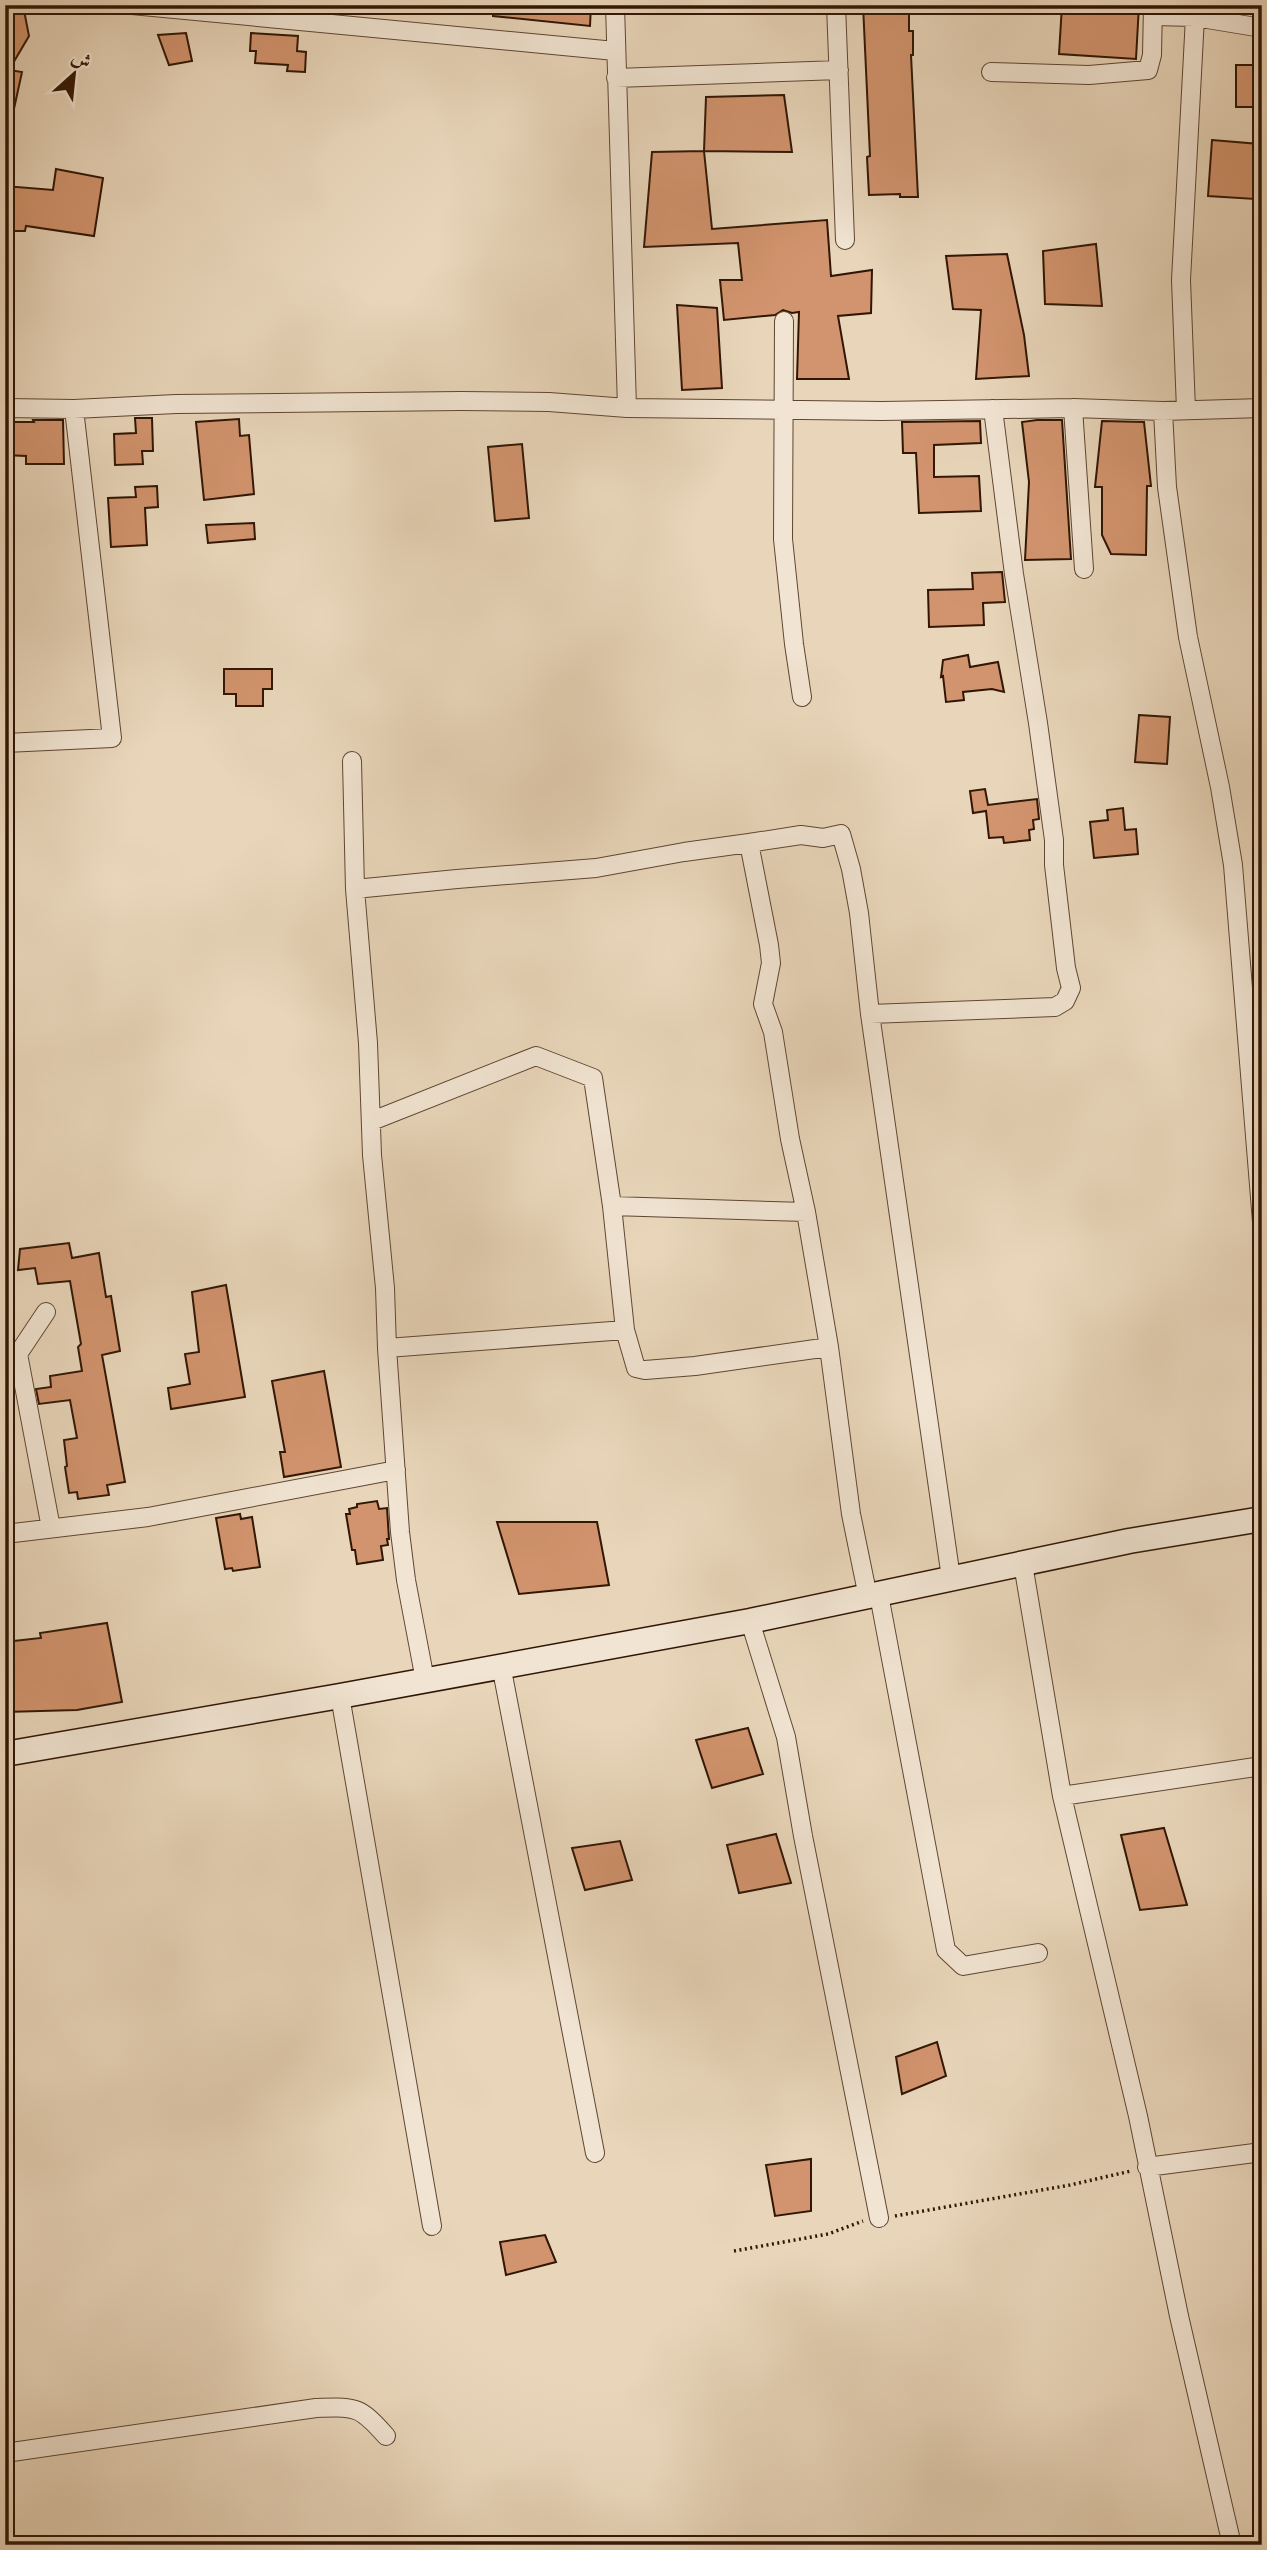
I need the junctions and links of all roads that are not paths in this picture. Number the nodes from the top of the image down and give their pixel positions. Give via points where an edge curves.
1 (132, 5) edge
2 (615, 5) edge
3 (836, 5) edge
4 (1153, 11) edge
5 (1195, 17) junction
6 (1262, 28) edge
7 (615, 51) junction
8 (839, 70) junction
9 (991, 72) dead end
10 (616, 78) junction
11 (845, 240) dead end
12 (784, 321) dead end
13 (5, 408) edge
14 (627, 408) junction
15 (1073, 408) junction
16 (1262, 408) edge
17 (74, 409) junction
18 (785, 409) junction
19 (993, 409) junction
20 (1186, 410) junction
21 (1163, 411) junction
22 (1084, 569) dead end
23 (802, 697) dead end
24 (5, 743) edge
25 (352, 761) dead end
26 (749, 843) junction
27 (355, 889) junction
28 (870, 1014) junction
29 (372, 1121) junction
30 (612, 1206) junction
31 (806, 1212) junction
32 (1262, 1222) edge
33 (46, 1312) dead end
34 (625, 1330) junction
35 (829, 1347) junction
36 (387, 1348) junction
37 (396, 1470) junction
38 (1262, 1519) edge
39 (51, 1528) junction
40 (5, 1534) edge
41 (1023, 1564) junction
42 (951, 1578) junction
43 (873, 1596) junction
44 (750, 1621) junction
45 (501, 1665) junction
46 (425, 1680) junction
47 (340, 1696) junction
48 (5, 1754) edge
49 (1262, 1766) edge
50 (1062, 1796) junction
51 (1038, 1953) dead end
52 (1262, 2152) edge
53 (595, 2153) dead end
54 (1147, 2167) junction
55 (879, 2218) road end
56 (432, 2226) dead end
57 (386, 2436) dead end
58 (5, 2453) edge
59 (1232, 2545) edge

1 - 7 street
2 - 7 street
3 - 8 street
4 - 5 street
4 - 9 street via 1148,70 1089,75
5 - 6 street
5 - 20 street via 1181,279
7 - 10 street
8 - 10 street
8 - 11 street
10 - 14 street
12 - 18 street
13 - 17 street
14 - 17 street via 448,401
14 - 18 street
15 - 19 street
15 - 21 street
15 - 22 street
16 - 20 street
17 - 24 street via 112,738
18 - 19 street
18 - 23 street via 783,538
19 - 28 street via 1071,988 1065,1001 1055,1007
20 - 21 street
21 - 32 street via 1167,487 1188,637 1233,865
25 - 27 street
26 - 27 street via 596,868
26 - 28 street via 841,834 859,913
26 - 31 street via 771,962 763,1004 773,1032
27 - 29 street
28 - 42 street
29 - 30 street via 536,1056 593,1078
29 - 36 street
30 - 31 street
30 - 34 street
31 - 35 street
33 - 39 street via 18,1354
34 - 35 street via 640,1370
34 - 36 street
35 - 43 street via 851,1514
36 - 37 street
37 - 39 street via 148,1517
37 - 46 street via 406,1580
38 - 41 main road
39 - 40 street
41 - 42 main road
41 - 50 street
42 - 43 main road
43 - 44 main road
43 - 51 street via 946,1950 963,1966
44 - 45 main road
44 - 55 street via 786,1737
45 - 46 main road
45 - 53 street
46 - 47 main road
47 - 48 main road
47 - 56 street
49 - 50 street
50 - 54 street
52 - 54 street
54 - 59 street
57 - 58 street via 352,2407 316,2408

